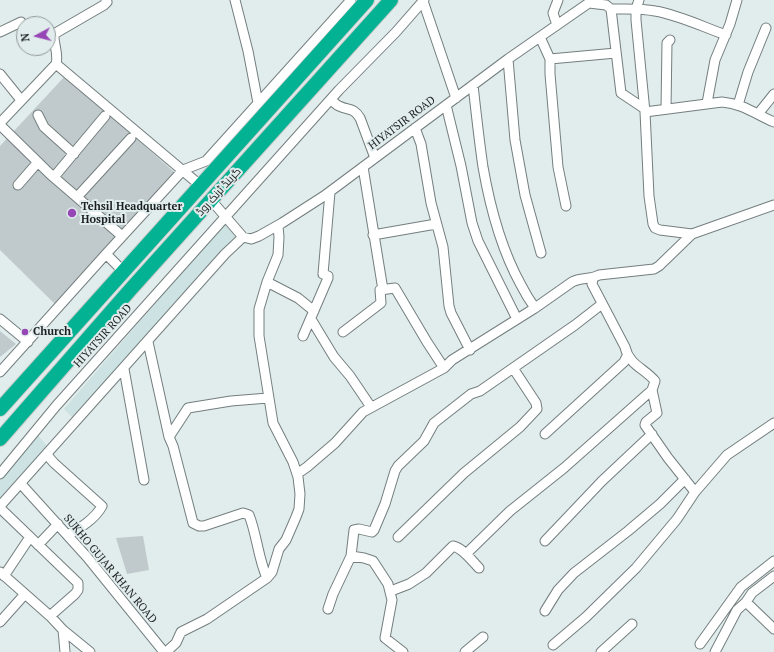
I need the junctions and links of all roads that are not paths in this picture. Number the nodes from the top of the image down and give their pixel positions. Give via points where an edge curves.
1 (106, 0) edge
2 (235, 0) edge
3 (351, 0) edge
4 (367, 0) edge
5 (391, 0) edge
6 (424, 0) edge
7 (558, 0) edge
8 (639, 0) edge
9 (736, 0) edge
10 (591, 1) edge
11 (611, 9) junction
12 (636, 9) junction
13 (16, 24) edge
14 (557, 25) junction
15 (766, 28) dead end
16 (0, 32) edge
17 (726, 35) junction
18 (540, 37) junction
19 (670, 40) dead end
20 (616, 54) junction
21 (508, 59) junction
22 (550, 59) junction
23 (56, 64) junction
24 (0, 74) edge
25 (473, 85) junction
26 (774, 94) edge
27 (456, 98) junction
28 (21, 100) junction
29 (331, 100) junction
30 (258, 103) junction
31 (707, 103) junction
32 (446, 105) junction
33 (738, 105) junction
34 (666, 109) junction
35 (645, 111) junction
36 (758, 114) junction
37 (38, 115) dead end
38 (105, 116) dead end
39 (774, 122) edge
40 (0, 124) edge
41 (415, 128) junction
42 (131, 138) dead end
43 (74, 154) junction
44 (376, 158) junction
45 (38, 162) junction
46 (363, 167) junction
47 (183, 170) junction
48 (54, 177) junction
49 (18, 185) dead end
50 (201, 186) junction
51 (330, 192) junction
52 (78, 196) junction
53 (211, 200) junction
54 (774, 205) edge
55 (566, 206) dead end
56 (226, 216) junction
57 (436, 224) junction
58 (278, 226) junction
59 (692, 234) junction
60 (122, 236) junction
61 (373, 236) junction
62 (243, 237) junction
63 (541, 253) dead end
64 (106, 254) junction
65 (124, 272) junction
66 (594, 278) junction
67 (267, 282) junction
68 (383, 290) junction
69 (602, 304) junction
70 (535, 308) junction
71 (312, 315) junction
72 (0, 319) edge
73 (517, 320) junction
74 (343, 332) dead end
75 (303, 336) dead end
76 (28, 342) junction
77 (148, 342) junction
78 (470, 350) junction
79 (627, 356) junction
80 (124, 368) junction
81 (444, 368) junction
82 (513, 368) junction
83 (0, 372) edge
84 (652, 390) junction
85 (268, 398) junction
86 (371, 407) junction
87 (0, 409) edge
88 (774, 424) edge
89 (545, 434) dead end
90 (652, 434) junction
91 (169, 437) junction
92 (0, 439) edge
93 (48, 455) junction
94 (0, 474) edge
95 (296, 474) junction
96 (685, 479) junction
97 (144, 480) dead end
98 (21, 484) junction
99 (696, 492) junction
100 (0, 507) edge
101 (58, 524) junction
102 (68, 535) junction
103 (30, 537) junction
104 (398, 537) dead end
105 (545, 541) dead end
106 (38, 545) junction
107 (466, 554) junction
108 (351, 556) junction
109 (774, 561) edge
110 (479, 568) dead end
111 (2, 574) edge
112 (774, 576) edge
113 (268, 578) junction
114 (391, 591) junction
115 (25, 594) junction
116 (746, 602) junction
117 (733, 607) junction
118 (328, 609) dead end
119 (545, 610) dead end
120 (50, 616) junction
121 (0, 622) edge
122 (632, 624) dead end
123 (774, 629) edge
124 (63, 630) junction
125 (483, 637) dead end
126 (700, 644) dead end
127 (553, 645) dead end
128 (65, 652) edge
129 (90, 652) edge
130 (165, 652) edge
131 (403, 652) edge
132 (465, 652) edge
133 (601, 652) edge
134 (715, 652) edge

1 - 23 street via 104,5 54,34
2 - 30 street
3 - 30 street
4 - 50 highway, گرینڈ ٹرنک روڈ
5 - 53 highway, گرینڈ ٹرنک روڈ
6 - 27 street
6 - 29 street, HIYATSIR ROAD
7 - 14 street via 553,13
8 - 12 street
9 - 17 street
10 - 11 street via 606,4
10 - 14 street, HIYATSIR ROAD
11 - 12 street
11 - 20 street
12 - 17 street via 669,14
12 - 35 street
13 - 16 street
14 - 18 street, HIYATSIR ROAD
15 - 33 street
17 - 31 street via 715,60
18 - 21 street, HIYATSIR ROAD
18 - 22 street
19 - 34 street via 667,43
20 - 22 street
20 - 35 street via 621,93
21 - 25 street, HIYATSIR ROAD
21 - 63 street via 515,140 525,195
22 - 55 street via 558,167
23 - 28 street
23 - 47 street
24 - 28 street
25 - 27 street, HIYATSIR ROAD
25 - 70 street via 490,202 510,263
26 - 36 street
27 - 32 street, HIYATSIR ROAD
28 - 40 street
29 - 44 street via 357,113
29 - 56 street, HIYATSIR ROAD
30 - 47 street via 206,161
31 - 33 street
31 - 34 street
32 - 41 street, HIYATSIR ROAD
32 - 73 street via 474,230
33 - 36 street
34 - 35 street
35 - 59 street via 652,224 660,230
36 - 39 street
37 - 43 street via 44,127
38 - 43 street
40 - 45 street
41 - 44 street, HIYATSIR ROAD
41 - 57 street via 421,144
42 - 52 street
43 - 48 street
44 - 46 street, HIYATSIR ROAD
45 - 48 street
45 - 49 street
46 - 51 street, HIYATSIR ROAD
46 - 61 street
47 - 50 street
47 - 60 street
48 - 52 street
50 - 65 highway, گرینڈ ٹرنک روڈ
51 - 58 street, HIYATSIR ROAD
51 - 71 street via 323,274 328,278
52 - 60 street
53 - 56 street
53 - 92 highway, گرینڈ ٹرنک روڈ
54 - 59 street
56 - 62 street
56 - 94 street, HIYATSIR ROAD via 56,406
57 - 61 street
57 - 78 street via 443,247 451,314
58 - 62 street, HIYATSIR ROAD via 251,239
58 - 67 street via 278,255
59 - 66 street via 654,269 599,275
60 - 64 street
61 - 68 street
62 - 77 street
64 - 65 street
64 - 76 street
65 - 87 highway, گرینڈ ٹرنک روڈ
66 - 69 street via 592,284
66 - 70 street via 572,282
67 - 71 street via 298,298
67 - 85 street via 259,309 259,329
68 - 74 street via 380,290 381,303
68 - 81 street via 396,289
69 - 79 street via 625,347
69 - 82 street
70 - 73 street
71 - 75 street
71 - 86 street via 334,357
72 - 76 street
73 - 78 street
76 - 83 street
77 - 80 street
77 - 91 street
78 - 81 street via 452,360
79 - 84 street via 655,381
79 - 89 street via 624,362
80 - 93 street
80 - 97 street
81 - 86 street
82 - 104 street via 536,403 537,409 520,427 464,473
82 - 108 street via 480,391 471,394 434,423 424,441 395,471 374,530 354,530
84 - 90 street via 656,413 645,425
84 - 107 street via 564,468 510,511
85 - 91 street via 188,408
85 - 95 street via 273,423 293,462
86 - 95 street via 328,449
88 - 99 street via 727,455
90 - 96 street
90 - 105 street via 602,481
91 - 113 street via 192,524 204,526 243,513 249,515 255,530 263,569
93 - 98 street
93 - 102 street via 102,506 84,525
95 - 113 street via 300,494 299,509
96 - 99 street
96 - 119 street via 660,504 574,573 558,590
98 - 100 street
98 - 101 street, SUKHO GUJAR KHAN ROAD
99 - 127 street via 636,568
100 - 103 street
101 - 102 street, SUKHO GUJAR KHAN ROAD
101 - 106 street
102 - 130 street, SUKHO GUJAR KHAN ROAD
103 - 106 street
103 - 111 street
106 - 120 street via 78,583 75,594
107 - 110 street
107 - 114 street via 453,546 426,573 409,584
108 - 114 street via 373,561
108 - 118 street
109 - 117 street via 741,587
111 - 115 street
112 - 116 street
113 - 130 street via 207,619 181,632 176,642
114 - 131 street via 391,608 385,638
115 - 120 street
115 - 121 street
116 - 117 street
116 - 123 street
117 - 126 street
117 - 134 street
120 - 124 street
122 - 133 street
124 - 128 street
124 - 129 street
125 - 132 street

